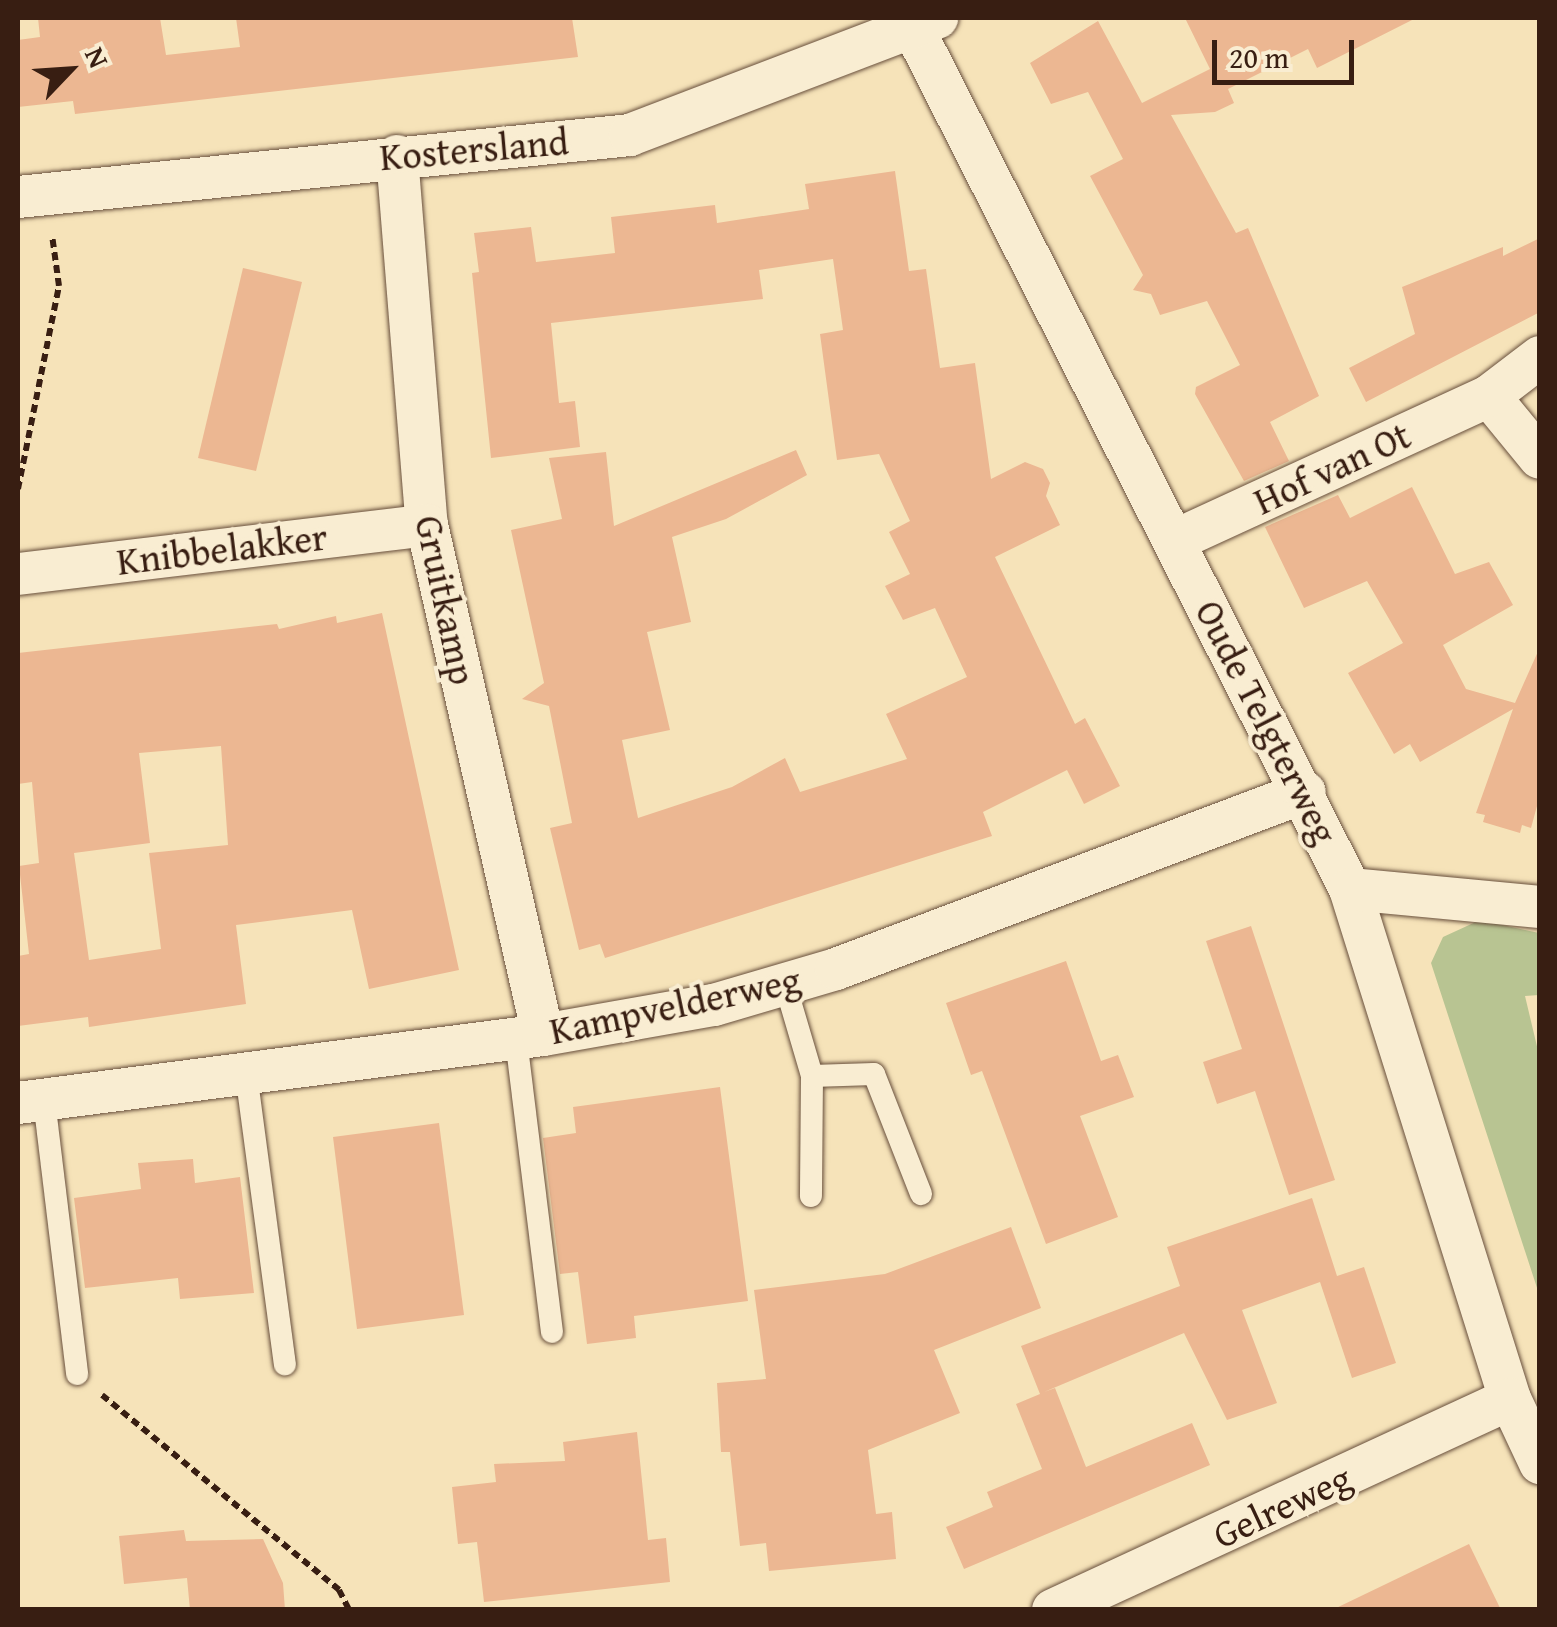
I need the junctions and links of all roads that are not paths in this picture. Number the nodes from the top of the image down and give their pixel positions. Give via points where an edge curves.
1 (920, 21) edge
2 (397, 156) junction
3 (32, 196) edge
4 (1540, 357) edge
5 (1489, 396) junction
6 (1540, 458) edge
7 (426, 525) junction
8 (1176, 540) junction
9 (18, 574) edge
10 (1305, 792) junction
11 (1350, 890) junction
12 (1540, 907) edge
13 (785, 984) junction
14 (530, 1037) junction
15 (246, 1073) junction
16 (812, 1076) junction
17 (31, 1101) edge
18 (921, 1194) dead end
19 (812, 1196) dead end
20 (552, 1332) dead end
21 (285, 1364) dead end
22 (77, 1374) road end
23 (1510, 1399) junction
24 (1540, 1463) edge
25 (1053, 1610) edge

1 - 2 street, Kostersland via 630,135
1 - 8 street, Oude Telgterweg
2 - 3 street, Kostersland
2 - 7 street, Gruitkamp
4 - 5 street, Hof van Ot
5 - 6 street
5 - 8 street, Hof van Ot
7 - 9 street, Knibbelakker
7 - 14 street, Gruitkamp
8 - 10 street, Oude Telgterweg
10 - 11 street, Oude Telgterweg
10 - 13 street, Kampvelderweg
11 - 12 street
11 - 23 street, Oude Telgterweg
13 - 14 street, Kampvelderweg via 714,1005
13 - 16 lane
14 - 15 street, Kampvelderweg
14 - 20 lane
15 - 17 street, Kampvelderweg
15 - 21 lane
16 - 18 lane via 874,1074
16 - 19 lane
17 - 22 lane
23 - 24 street, Oude Telgterweg
23 - 25 street, Gelreweg

